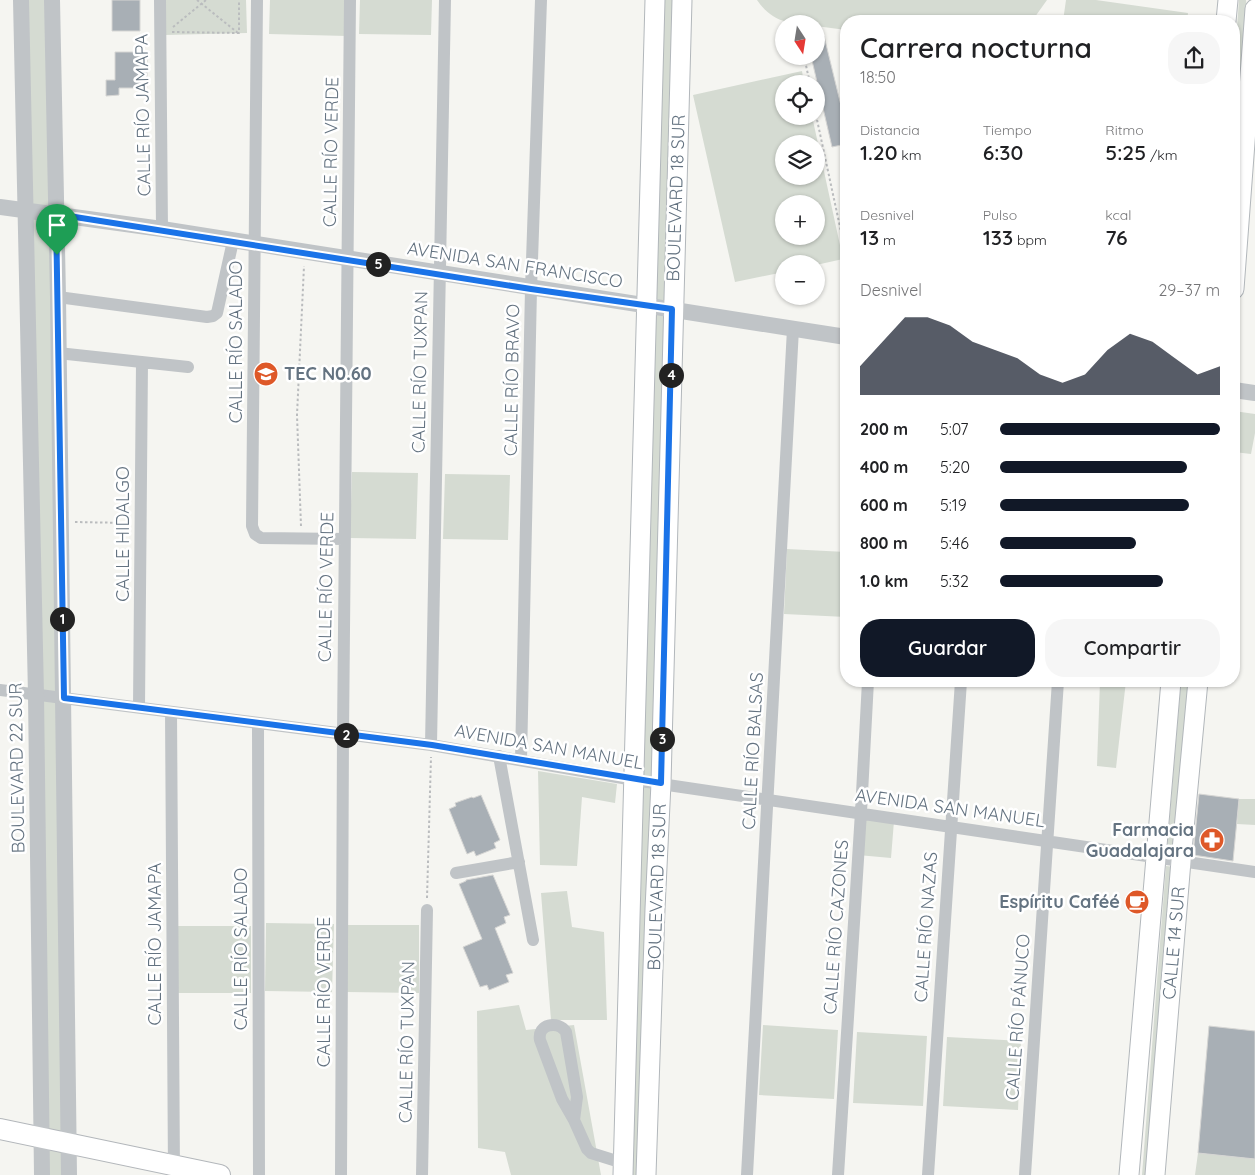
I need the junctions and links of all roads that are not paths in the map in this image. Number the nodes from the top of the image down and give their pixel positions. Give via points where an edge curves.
1 (21, 0) edge
2 (52, 0) edge
3 (160, 0) edge
4 (257, 0) edge
5 (350, 0) edge
6 (445, 0) edge
7 (541, 0) edge
8 (655, 0) edge
9 (682, 0) edge
10 (1228, 0) edge
11 (1255, 9) edge
12 (1227, 15) edge
13 (0, 207) edge
14 (24, 210) junction
15 (1240, 210) edge
16 (56, 214) junction
17 (162, 230) junction
18 (233, 241) junction
19 (254, 244) junction
20 (347, 259) junction
21 (439, 273) junction
22 (531, 289) junction
23 (58, 297) junction
24 (647, 305) junction
25 (672, 309) junction
26 (794, 330) junction
27 (840, 336) edge
28 (58, 353) junction
29 (142, 362) junction
30 (188, 367) dead end
31 (1240, 391) edge
32 (1255, 394) edge
33 (344, 539) junction
34 (868, 687) edge
35 (961, 687) edge
36 (1058, 687) edge
37 (1171, 687) edge
38 (1197, 687) edge
39 (0, 690) edge
40 (36, 695) junction
41 (64, 698) junction
42 (139, 707) junction
43 (171, 712) junction
44 (258, 723) junction
45 (342, 735) junction
46 (432, 745) junction
47 (499, 756) junction
48 (521, 760) junction
49 (634, 780) junction
50 (661, 783) junction
51 (768, 798) junction
52 (861, 812) junction
53 (950, 826) junction
54 (1047, 840) junction
55 (631, 850) junction
56 (658, 850) junction
57 (1157, 857) junction
58 (1181, 861) junction
59 (519, 862) junction
60 (1255, 872) edge
61 (456, 873) dead end
62 (629, 908) junction
63 (655, 908) junction
64 (427, 910) road end
65 (533, 940) dead end
66 (628, 985) junction
67 (653, 986) junction
68 (574, 1120) junction
69 (0, 1129) edge
70 (42, 1138) junction
71 (68, 1144) junction
72 (623, 1169) edge
73 (174, 1170) edge
74 (42, 1175) edge
75 (68, 1175) edge
76 (220, 1175) edge
77 (259, 1175) edge
78 (341, 1175) edge
79 (422, 1175) edge
80 (646, 1175) edge
81 (747, 1175) edge
82 (838, 1175) edge
83 (928, 1175) edge
84 (1025, 1175) edge
85 (1129, 1175) edge
86 (1155, 1175) edge

1 - 14 street, BOULEVARD 22 SUR
2 - 16 street
3 - 17 street, CALLE RÍO JAMAPA
4 - 19 street, CALLE RÍO SALADO
5 - 20 street, CALLE RÍO VERDE
6 - 21 street, CALLE RÍO TUXPAN
7 - 22 street, CALLE RÍO BRAVO
8 - 24 main road, BOULEVARD 18 SUR
9 - 25 main road, BOULEVARD 18 SUR
10 - 12 main road
11 - 15 main road
13 - 14 street, AVENIDA SAN FRANCISCO
14 - 16 street, AVENIDA SAN FRANCISCO
14 - 40 street, BOULEVARD 22 SUR
16 - 17 street, AVENIDA SAN FRANCISCO
16 - 23 street
17 - 18 street, AVENIDA SAN FRANCISCO
18 - 19 street, AVENIDA SAN FRANCISCO
18 - 23 street via 217,312 213,316
19 - 20 street, AVENIDA SAN FRANCISCO
19 - 33 street, CALLE RÍO SALADO via 252,526 261,538
20 - 21 street, AVENIDA SAN FRANCISCO
20 - 33 street, CALLE RÍO VERDE
21 - 22 street, AVENIDA SAN FRANCISCO
21 - 46 street, CALLE RÍO TUXPAN
22 - 24 street, AVENIDA SAN FRANCISCO
22 - 48 street, CALLE RÍO BRAVO
23 - 28 street
24 - 25 street, AVENIDA SAN FRANCISCO
24 - 49 main road, BOULEVARD 18 SUR
25 - 26 street, AVENIDA SAN FRANCISCO
25 - 50 main road, BOULEVARD 18 SUR
26 - 27 street, AVENIDA SAN FRANCISCO
26 - 51 street, CALLE RÍO BALSAS
28 - 29 street
28 - 41 street
29 - 30 street
29 - 42 street, CALLE HIDALGO
31 - 32 street
33 - 45 street, CALLE RÍO VERDE
34 - 52 street, CALLE RÍO CAZONES
35 - 53 street, CALLE RÍO NAZAS
36 - 54 street, CALLE RÍO PÁNUCO
37 - 57 main road, CALLE 14 SUR
38 - 58 main road, CALLE 14 SUR
39 - 40 street, AVENIDA SAN MANUEL
40 - 41 street, AVENIDA SAN MANUEL
40 - 70 street, BOULEVARD 22 SUR
41 - 42 street, AVENIDA SAN MANUEL
41 - 71 street
42 - 43 street, AVENIDA SAN MANUEL
43 - 44 street, AVENIDA SAN MANUEL
43 - 73 street, CALLE RÍO JAMAPA
44 - 45 street, AVENIDA SAN MANUEL
44 - 77 street, CALLE RÍO SALADO
45 - 46 street, AVENIDA SAN MANUEL
45 - 78 street, CALLE RÍO VERDE
46 - 47 street, AVENIDA SAN MANUEL
47 - 48 street, AVENIDA SAN MANUEL
47 - 59 street
48 - 49 street, AVENIDA SAN MANUEL
49 - 50 street, AVENIDA SAN MANUEL
49 - 55 main road, BOULEVARD 18 SUR
50 - 51 street, AVENIDA SAN MANUEL
50 - 56 main road, BOULEVARD 18 SUR
51 - 52 street, AVENIDA SAN MANUEL
51 - 81 street, CALLE RÍO BALSAS
52 - 53 street, AVENIDA SAN MANUEL
52 - 82 street, CALLE RÍO CAZONES
53 - 54 street, AVENIDA SAN MANUEL
53 - 83 street, CALLE RÍO NAZAS
54 - 57 street, AVENIDA SAN MANUEL
54 - 84 street, CALLE RÍO PÁNUCO
55 - 56 main road
55 - 62 main road, BOULEVARD 18 SUR
56 - 63 main road, BOULEVARD 18 SUR
57 - 58 street, AVENIDA SAN MANUEL
57 - 85 main road, CALLE 14 SUR
58 - 60 street, AVENIDA SAN MANUEL
58 - 86 main road, CALLE 14 SUR
59 - 61 street
59 - 65 street
62 - 63 main road
62 - 66 main road, BOULEVARD 18 SUR
63 - 67 main road, BOULEVARD 18 SUR
64 - 79 street, CALLE RÍO TUXPAN
66 - 67 main road
66 - 72 main road, BOULEVARD 18 SUR
67 - 80 main road, BOULEVARD 18 SUR
68 - 68 street via 562,1100 540,1040 544,1027 562,1026 566,1032 577,1097
68 - 72 street via 590,1153
69 - 70 main road
70 - 71 main road
70 - 74 street, BOULEVARD 22 SUR
71 - 73 main road
71 - 75 street
73 - 76 main road

